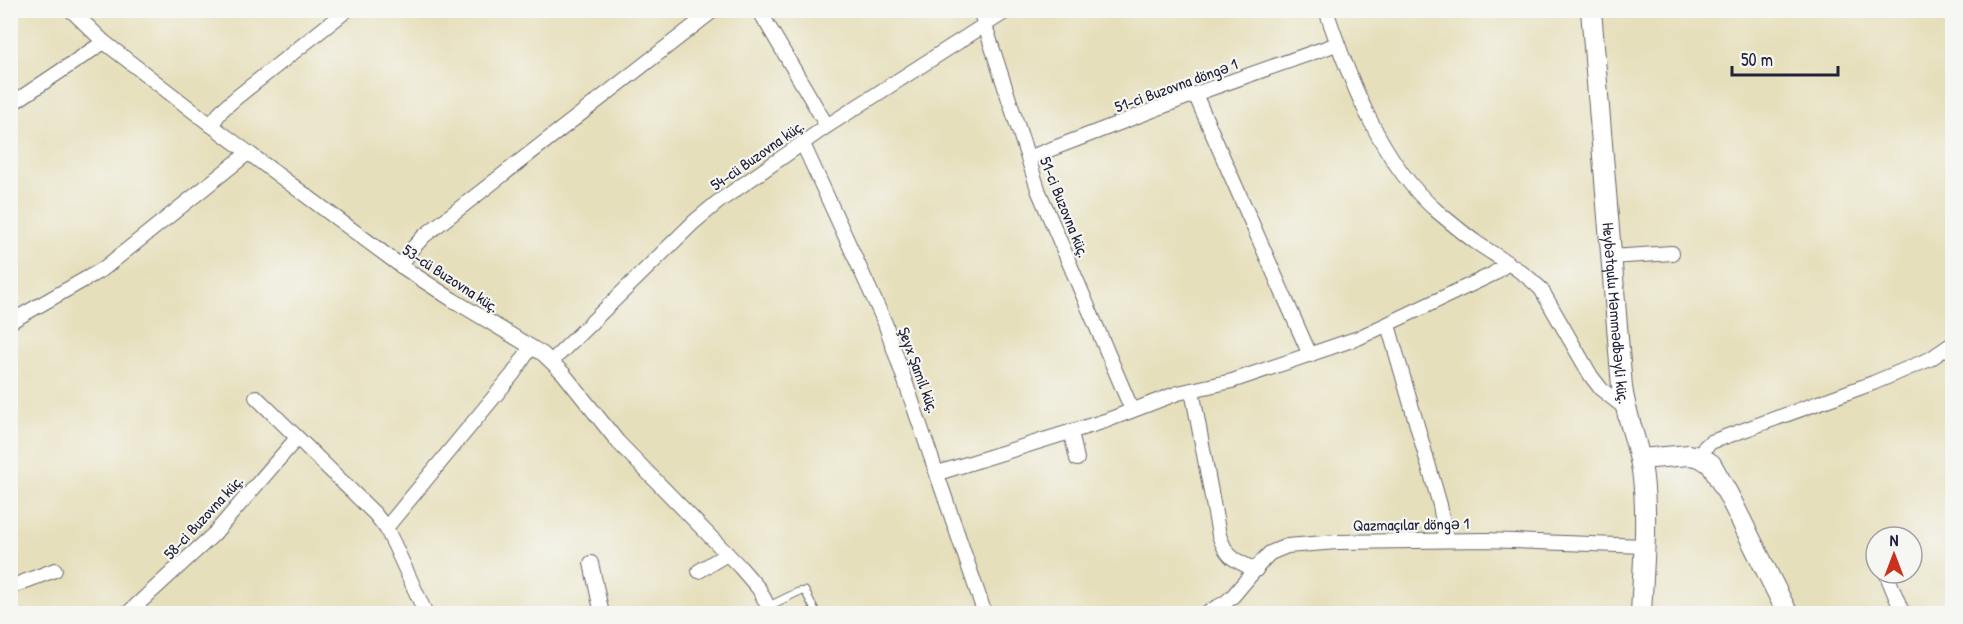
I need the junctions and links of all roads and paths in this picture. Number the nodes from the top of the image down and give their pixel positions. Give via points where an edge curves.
1 (71, 10) edge
2 (347, 10) edge
3 (714, 10) edge
4 (759, 10) edge
5 (980, 10) edge
6 (1008, 10) edge
7 (1326, 10) edge
8 (1592, 10) edge
9 (985, 26) junction
10 (104, 42) junction
11 (1337, 44) junction
12 (1195, 94) junction
13 (10, 105) edge
14 (211, 125) junction
15 (826, 126) junction
16 (803, 144) junction
17 (248, 153) junction
18 (1028, 158) junction
19 (1672, 253) dead end
20 (1611, 257) junction
21 (1508, 263) junction
22 (401, 266) junction
23 (10, 322) edge
24 (1388, 325) junction
25 (1953, 344) edge
26 (531, 347) junction
27 (1310, 355) junction
28 (552, 361) junction
29 (1192, 390) junction
30 (256, 397) dead end
31 (1625, 408) junction
32 (1132, 410) junction
33 (1071, 432) junction
34 (297, 438) junction
35 (1700, 457) junction
36 (1077, 459) dead end
37 (1640, 459) junction
38 (938, 473) junction
39 (386, 528) junction
40 (1446, 540) junction
41 (1644, 546) junction
42 (727, 554) junction
43 (591, 563) dead end
44 (55, 570) dead end
45 (1256, 570) junction
46 (699, 571) dead end
47 (1891, 585) edge
48 (10, 586) edge
49 (1228, 608) edge
50 (770, 610) edge
51 (127, 614) edge
52 (426, 614) edge
53 (602, 614) edge
54 (817, 614) edge
55 (986, 614) edge
56 (1204, 614) edge
57 (1641, 614) edge
58 (1788, 614) edge
59 (1903, 614) edge

1 - 10 street, 53-cü Buzovna küç.
2 - 14 street via 237,97
3 - 22 street via 424,236
4 - 15 street
5 - 9 street, 51-ci Buzovna küç.
6 - 9 street, 54-cü Buzovna küç.
7 - 11 street
8 - 20 street, Heybətqulu Məmmədbəyli küç.
9 - 15 street, 54-cü Buzovna küç.
9 - 18 street, 51-ci Buzovna küç.
10 - 13 street
10 - 14 street, 53-cü Buzovna küç.
11 - 12 street, 51-ci Buzovna döngə 1
11 - 21 street via 1375,128 1403,172 1436,210
12 - 18 street, 51-ci Buzovna döngə 1
12 - 27 street
14 - 17 street, 53-cü Buzovna küç.
15 - 16 street, 54-cü Buzovna küç.
16 - 28 street, 54-cü Buzovna küç. via 694,222
16 - 38 street, Şeyx Şamil küç. via 885,323
17 - 22 street, 53-cü Buzovna küç.
17 - 23 street via 103,269
18 - 32 street, 51-ci Buzovna küç.
19 - 20 street
20 - 31 street, Heybətqulu Məmmədbəyli küç.
21 - 24 street
21 - 31 street via 1541,289 1591,376
22 - 26 street, 53-cü Buzovna küç.
24 - 27 street
24 - 40 street via 1440,505
25 - 35 street via 1863,387 1711,442
26 - 28 street, 53-cü Buzovna küç.
26 - 39 street
27 - 29 street
28 - 42 street, 53-cü Buzovna küç. via 618,442
29 - 32 street
29 - 45 street via 1224,550 1230,558
30 - 34 street
31 - 37 street, Heybətqulu Məmmədbəyli küç.
32 - 33 street
33 - 36 street
33 - 38 street
34 - 39 street
34 - 51 street, 58-ci Buzovna küç. via 214,534
35 - 37 street
35 - 58 street via 1714,468
37 - 41 street, Heybətqulu Məmmədbəyli küç.
38 - 55 street, Şeyx Şamil küç.
39 - 52 street
40 - 41 street, Qazmaçılar döngə 1
40 - 45 street, Qazmaçılar döngə 1 via 1287,546 1270,554
41 - 57 street, Heybətqulu Məmmədbəyli küç.
42 - 46 street
42 - 50 street, 53-cü Buzovna küç. via 759,589
43 - 53 street
44 - 48 street
45 - 49 street, Qazmaçılar döngə 1
47 - 59 street
49 - 56 street, Qazmaçılar döngə 1
50 - 54 lane via 805,591

